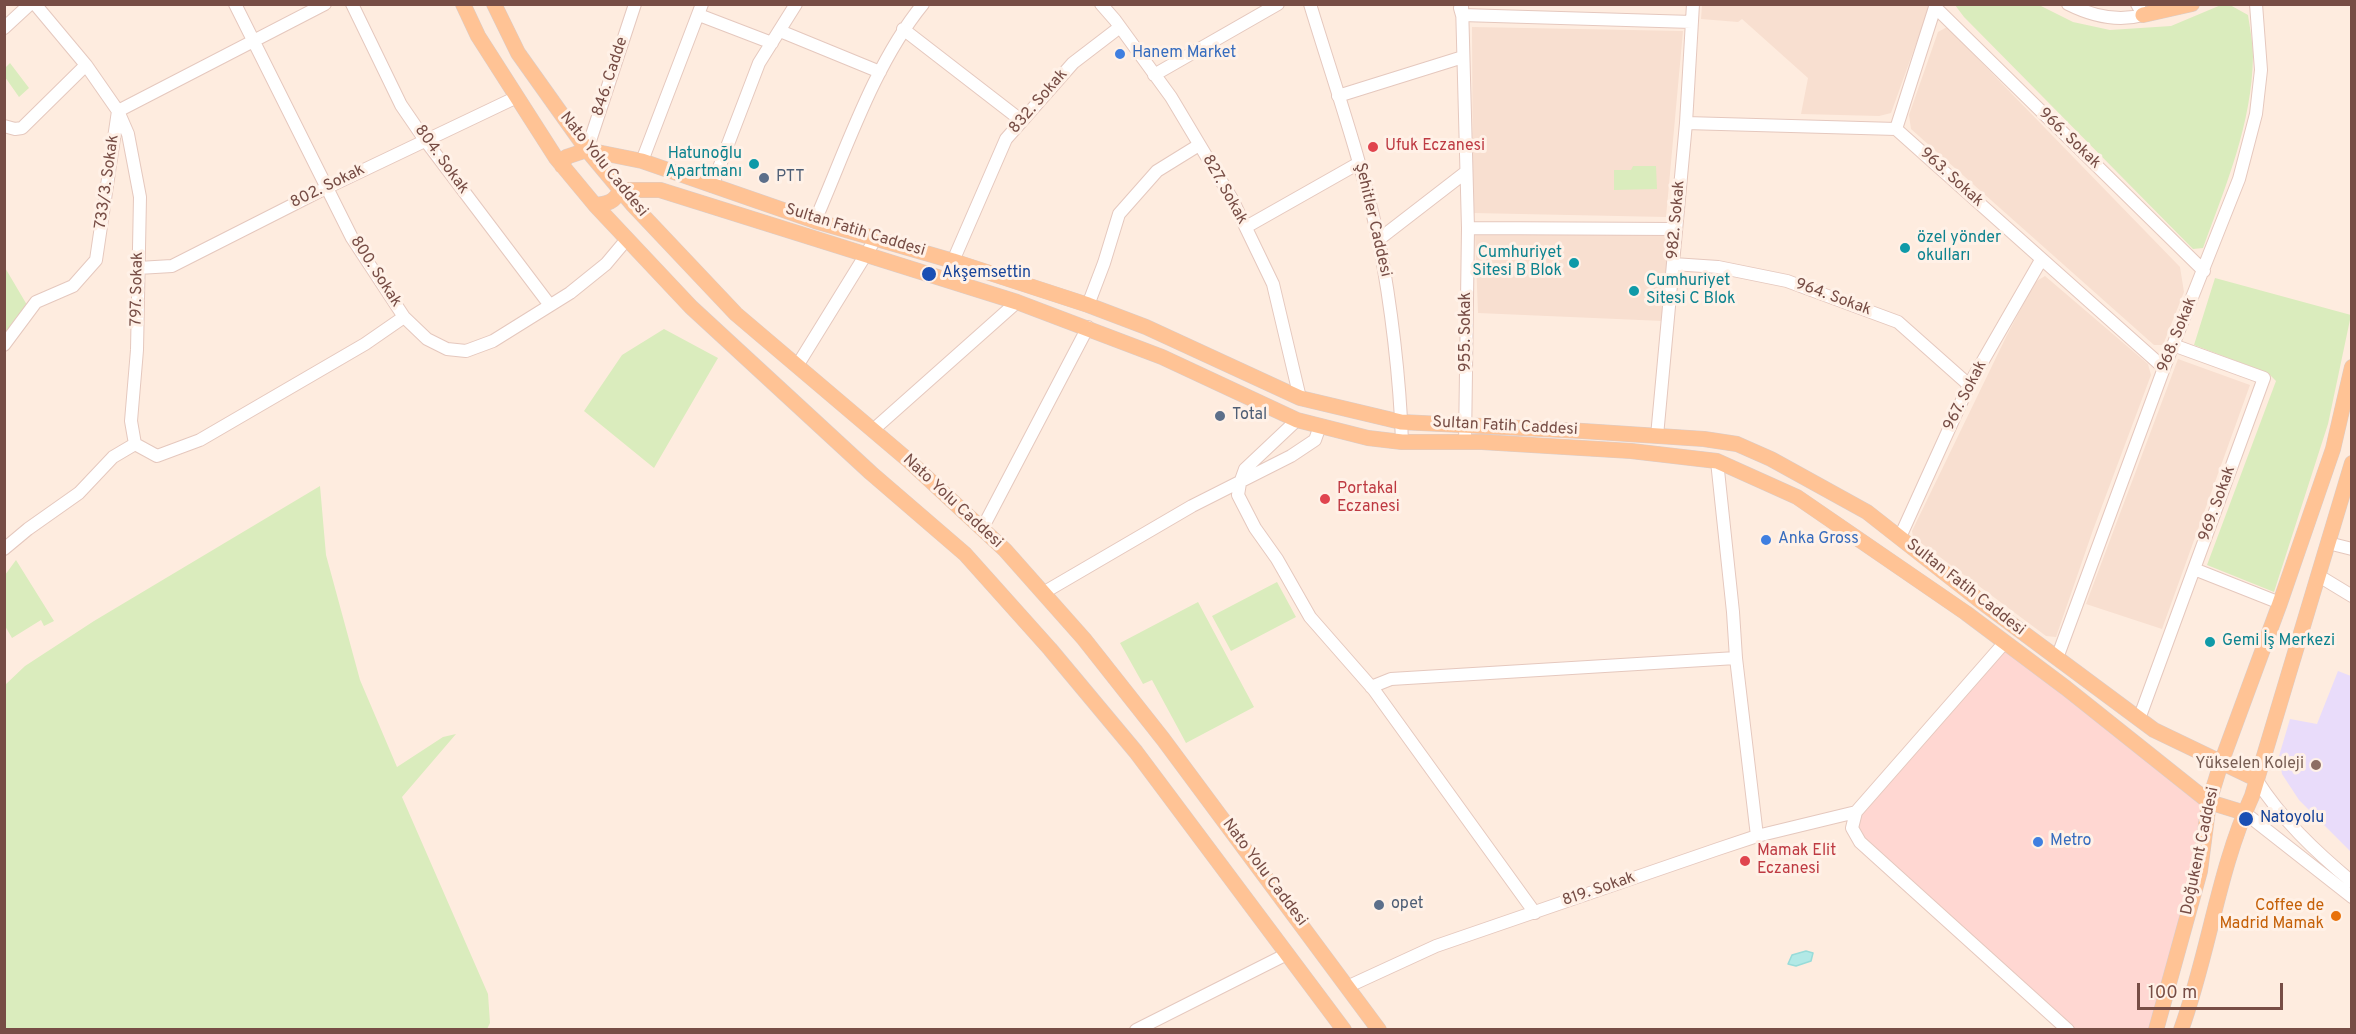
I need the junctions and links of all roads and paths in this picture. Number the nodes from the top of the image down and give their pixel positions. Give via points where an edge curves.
1 (30, 4) edge
2 (36, 4) edge
3 (235, 4) edge
4 (325, 4) edge
5 (352, 4) edge
6 (463, 4) edge
7 (494, 4) edge
8 (636, 4) edge
9 (796, 4) edge
10 (923, 4) edge
11 (1101, 4) edge
12 (1278, 4) edge
13 (1310, 4) edge
14 (1693, 4) edge
15 (2068, 4) edge
16 (2192, 4) edge
17 (2256, 4) edge
18 (1935, 6) edge
19 (1461, 8) edge
20 (700, 10) edge
21 (2140, 10) edge
22 (1692, 22) junction
23 (1120, 27) junction
24 (4, 28) edge
25 (903, 29) junction
26 (780, 31) junction
27 (255, 42) junction
28 (772, 43) junction
29 (1463, 57) junction
30 (86, 65) junction
31 (880, 72) junction
32 (1154, 75) junction
33 (1338, 96) junction
34 (517, 98) junction
35 (118, 111) junction
36 (1022, 121) junction
37 (1686, 123) junction
38 (4, 126) edge
39 (1896, 129) junction
40 (425, 140) junction
41 (1199, 145) junction
42 (587, 150) junction
43 (642, 161) junction
44 (1359, 163) junction
45 (562, 166) junction
46 (1466, 172) junction
47 (712, 186) junction
48 (326, 188) junction
49 (621, 190) junction
50 (595, 205) junction
51 (815, 220) junction
52 (1246, 227) junction
53 (1468, 228) junction
54 (1676, 229) junction
55 (876, 238) junction
56 (627, 239) junction
57 (1378, 240) junction
58 (865, 255) junction
59 (2041, 260) junction
60 (953, 261) junction
61 (1673, 264) junction
62 (138, 268) junction
63 (2204, 272) junction
64 (1017, 302) junction
65 (549, 304) junction
66 (1088, 305) junction
67 (404, 317) junction
68 (1088, 327) junction
69 (4, 345) edge
70 (2173, 345) junction
71 (797, 366) junction
72 (2352, 367) edge
73 (2164, 368) junction
74 (1969, 385) junction
75 (1300, 398) junction
76 (1297, 420) junction
77 (1401, 423) junction
78 (1467, 425) junction
79 (1320, 426) junction
80 (873, 430) junction
81 (1657, 436) junction
82 (1402, 442) junction
83 (1465, 443) junction
84 (135, 444) junction
85 (1717, 461) junction
86 (2352, 463) edge
87 (1240, 483) junction
88 (2346, 499) edge
89 (982, 529) junction
90 (1900, 537) junction
91 (2328, 543) junction
92 (4, 549) edge
93 (2352, 549) edge
94 (2194, 569) junction
95 (2319, 576) junction
96 (1043, 593) junction
97 (2352, 596) edge
98 (2280, 603) junction
99 (2005, 642) junction
100 (1736, 658) junction
101 (2056, 658) junction
102 (1371, 687) junction
103 (2139, 719) junction
104 (2221, 763) junction
105 (2256, 779) junction
106 (2209, 802) junction
107 (1856, 812) junction
108 (2245, 813) junction
109 (1757, 836) junction
110 (2352, 882) edge
111 (2352, 897) edge
112 (1535, 913) junction
113 (1287, 954) junction
114 (1349, 986) junction
115 (1136, 1029) edge
116 (1344, 1029) edge
117 (1379, 1029) edge
118 (2068, 1029) edge
119 (2156, 1029) edge
120 (2181, 1029) edge

1 - 24 street
2 - 30 street, 733/3. Sokak
3 - 27 street, 800. Sokak
4 - 27 street
5 - 40 street, 804. Sokak via 401,105
6 - 34 main road, Nato Yolu Caddesi
7 - 42 main road, Nato Yolu Caddesi via 518,52
8 - 42 street, 846. Cadde
9 - 26 street
10 - 25 street
11 - 23 street, 827. Sokak
12 - 32 street
13 - 33 street, Şehitler Caddesi
14 - 22 street, 982. Sokak
15 - 21 street via 2088,14 2128,19
16 - 21 main road
17 - 63 street, 968. Sokak via 2261,70 2256,114 2239,179
18 - 39 street
18 - 63 street, 966. Sokak
19 - 22 street
19 - 29 street, 955. Sokak
20 - 28 street
20 - 43 street
22 - 37 street, 982. Sokak
23 - 32 street, 827. Sokak
23 - 36 street, 832. Sokak via 1072,63
25 - 31 street
25 - 36 street
26 - 28 street
26 - 31 street
27 - 35 street
27 - 48 street, 800. Sokak
28 - 47 street via 759,63
29 - 33 street
29 - 46 street, 955. Sokak
30 - 35 street, 733/3. Sokak
30 - 38 street via 22,128
31 - 51 street
32 - 41 street, 827. Sokak
33 - 44 street, Şehitler Caddesi
34 - 40 street, 802. Sokak
34 - 45 main road, Nato Yolu Caddesi
35 - 62 street, 797. Sokak via 128,134 141,197
35 - 69 street, 733/3. Sokak via 96,260 73,286 36,302
36 - 60 street, 832. Sokak via 1006,139
37 - 39 street
37 - 54 street, 982. Sokak
39 - 59 street, 963. Sokak
40 - 48 street, 802. Sokak
40 - 65 street, 804. Sokak
41 - 52 street, 827. Sokak
41 - 66 street via 1157,171 1119,214
42 - 43 main road, Sultan Fatih Caddesi
42 - 45 main road via 566,157
42 - 49 main road, Nato Yolu Caddesi
43 - 47 main road, Sultan Fatih Caddesi
44 - 52 street
44 - 57 street, Şehitler Caddesi
45 - 50 main road, Nato Yolu Caddesi
46 - 53 street, 955. Sokak
46 - 57 street
47 - 51 main road, Sultan Fatih Caddesi
48 - 62 street, 802. Sokak via 172,266
48 - 67 street, 800. Sokak via 352,238
49 - 50 main road via 608,204
49 - 58 main road, Sultan Fatih Caddesi via 660,190
49 - 71 main road, Nato Yolu Caddesi via 736,314
50 - 56 main road, Nato Yolu Caddesi
51 - 55 main road, Sultan Fatih Caddesi
52 - 75 street, 827. Sokak via 1274,284
53 - 54 street
53 - 78 street, 955. Sokak
54 - 61 street, 982. Sokak
55 - 58 street
55 - 60 main road, Sultan Fatih Caddesi
56 - 65 street via 606,264 570,293
56 - 113 main road, Nato Yolu Caddesi via 691,307 965,554 1136,752
57 - 77 street, Şehitler Caddesi
58 - 64 main road, Sultan Fatih Caddesi
58 - 71 street
59 - 73 street, 963. Sokak
59 - 74 street, 967. Sokak
60 - 66 main road, Sultan Fatih Caddesi
61 - 74 street, 964. Sokak via 1718,267 1787,281 1898,322
61 - 81 street, 982. Sokak
62 - 84 street, 797. Sokak via 136,386 131,421
63 - 70 street, 968. Sokak
64 - 68 main road, Sultan Fatih Caddesi
64 - 80 street
65 - 67 street via 493,341 466,351 447,349 427,339
66 - 75 main road, Sultan Fatih Caddesi via 1146,327
67 - 84 street, 800. Sokak via 366,344 200,440 157,456
68 - 76 main road, Sultan Fatih Caddesi
68 - 89 street
70 - 73 street, 968. Sokak
70 - 94 street, 969. Sokak via 2264,378
71 - 80 main road, Nato Yolu Caddesi
72 - 98 main road, Doğukent Caddesi via 2333,449
73 - 101 street, 968. Sokak
74 - 90 street, 967. Sokak
75 - 77 main road, Sultan Fatih Caddesi
76 - 79 main road, Sultan Fatih Caddesi
76 - 87 street via 1245,469
77 - 78 main road, Sultan Fatih Caddesi
77 - 82 street, Şehitler Caddesi
78 - 81 main road, Sultan Fatih Caddesi
78 - 83 street, 955. Sokak
79 - 82 main road, Sultan Fatih Caddesi
79 - 87 street via 1315,440
80 - 89 main road, Nato Yolu Caddesi
81 - 90 main road, Sultan Fatih Caddesi via 1737,444 1867,512
82 - 83 main road, Sultan Fatih Caddesi
83 - 85 main road, Sultan Fatih Caddesi via 1631,450
84 - 92 street via 113,457 79,493
85 - 99 main road, Sultan Fatih Caddesi via 1797,497
85 - 100 street
86 - 88 main road, Doğukent Caddesi
87 - 96 street via 1192,506
87 - 102 street via 1238,495 1255,528 1310,617
88 - 91 main road, Doğukent Caddesi
89 - 96 main road, Nato Yolu Caddesi
90 - 101 main road, Sultan Fatih Caddesi
91 - 93 street
91 - 95 main road, Doğukent Caddesi
94 - 98 street
94 - 103 street, 969. Sokak
95 - 97 street
95 - 105 main road, Doğukent Caddesi
96 - 114 main road, Nato Yolu Caddesi via 1156,730
98 - 104 main road, Doğukent Caddesi
99 - 106 main road, Sultan Fatih Caddesi
99 - 107 street
100 - 102 street via 1391,679
100 - 109 street
101 - 103 main road, Sultan Fatih Caddesi
102 - 112 street
103 - 104 main road, Sultan Fatih Caddesi
104 - 105 main road, Sultan Fatih Caddesi
104 - 106 main road, Doğukent Caddesi
105 - 108 main road, Doğukent Caddesi
105 - 110 street via 2272,804 2312,848
106 - 108 main road, Sultan Fatih Caddesi
106 - 119 main road, Doğukent Caddesi via 2200,871
107 - 109 street, 819. Sokak
107 - 118 street via 1852,828 1860,842
108 - 111 street, Sultan Fatih Caddesi
108 - 120 main road, Doğukent Caddesi
109 - 112 street, 819. Sokak
112 - 114 street, 819. Sokak via 1436,946
113 - 115 street
113 - 116 main road, Nato Yolu Caddesi
114 - 117 main road, Nato Yolu Caddesi

